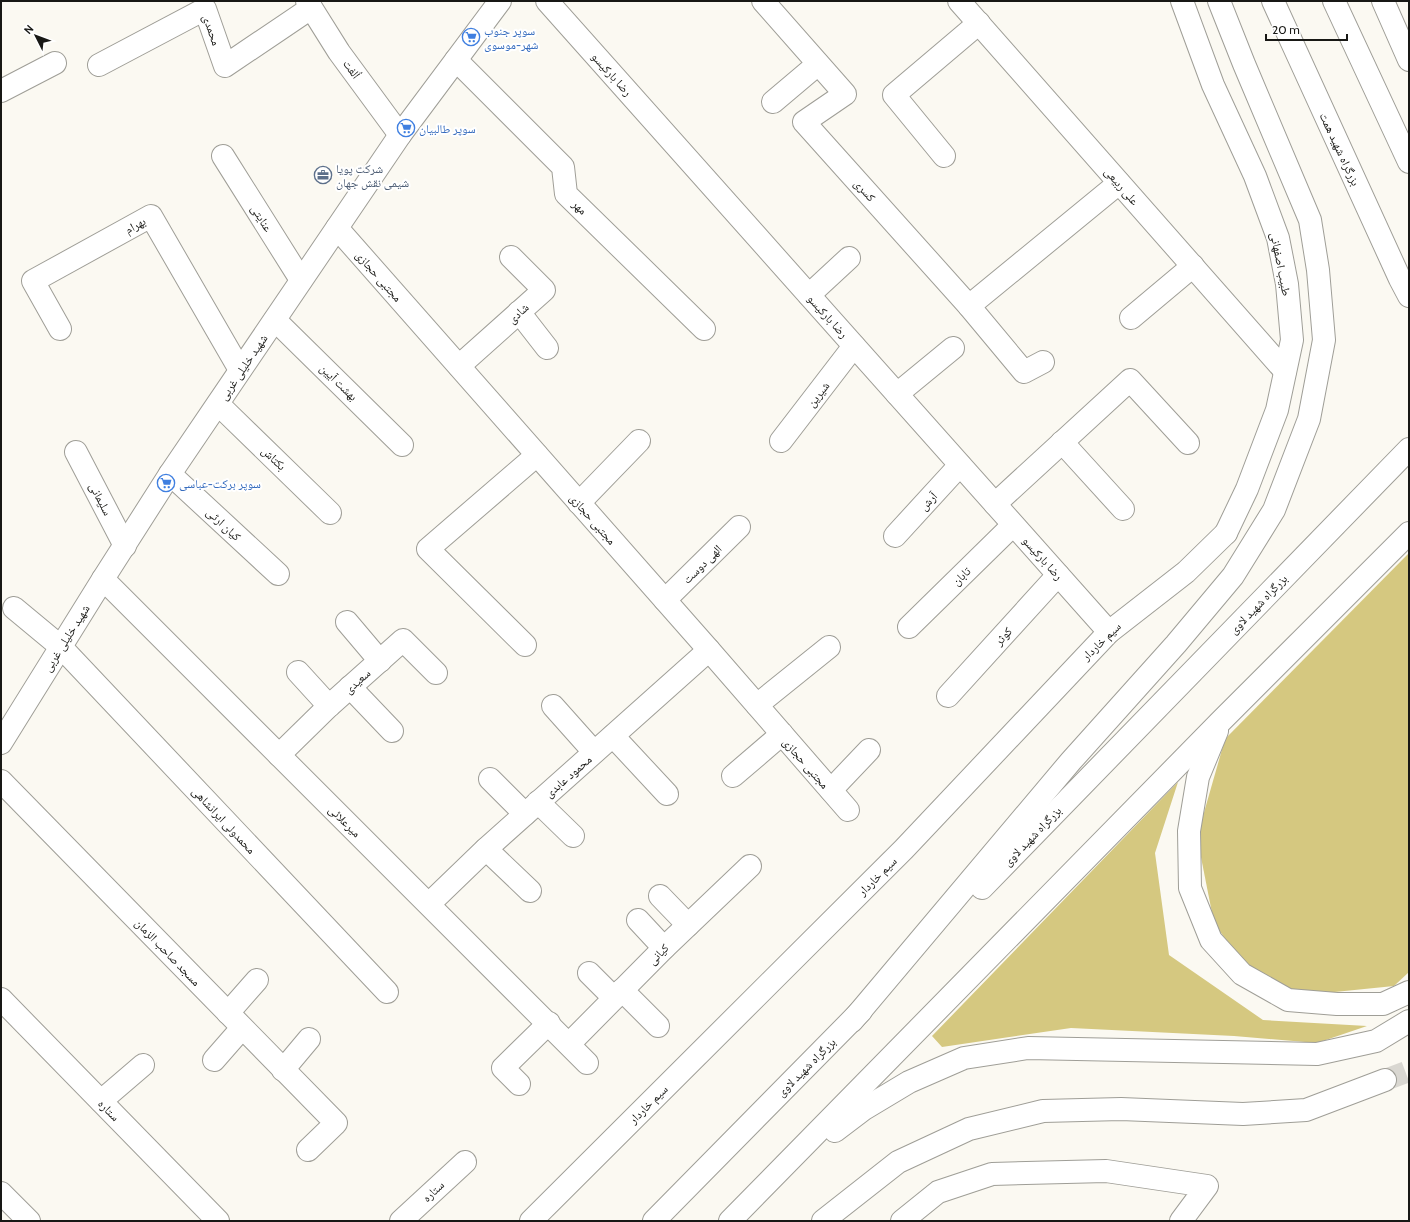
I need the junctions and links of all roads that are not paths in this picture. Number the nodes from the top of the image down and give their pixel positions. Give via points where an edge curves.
1 (500, 1) edge
2 (547, 1) edge
3 (763, 1) edge
4 (959, 1) edge
5 (1182, 1) edge
6 (1219, 1) edge
7 (1272, 1) edge
8 (1334, 1) edge
9 (1383, 1) edge
10 (309, 4) edge
11 (979, 24) junction
12 (1406, 52) edge
13 (456, 60) junction
14 (54, 63) dead end
15 (818, 64) junction
16 (99, 65) dead end
17 (1, 91) edge
18 (773, 102) dead end
19 (400, 135) junction
20 (223, 156) dead end
21 (944, 156) dead end
22 (1409, 162) edge
23 (1119, 183) junction
24 (337, 228) junction
25 (511, 257) dead end
26 (848, 258) dead end
27 (1193, 266) junction
28 (301, 280) junction
29 (809, 295) junction
30 (1409, 296) edge
31 (969, 306) junction
32 (519, 312) junction
33 (1131, 318) dead end
34 (275, 320) junction
35 (60, 329) dead end
36 (704, 329) dead end
37 (854, 346) junction
38 (547, 348) dead end
39 (953, 348) dead end
40 (1043, 362) dead end
41 (459, 366) junction
42 (240, 370) junction
43 (1285, 371) junction
44 (897, 394) junction
45 (218, 404) junction
46 (639, 441) dead end
47 (781, 441) dead end
48 (1062, 442) junction
49 (1188, 444) dead end
50 (402, 445) dead end
51 (1409, 449) edge
52 (76, 452) dead end
53 (537, 455) junction
54 (960, 465) junction
55 (170, 474) junction
56 (579, 502) junction
57 (995, 504) junction
58 (1123, 509) dead end
59 (330, 513) dead end
60 (1013, 525) junction
61 (740, 527) dead end
62 (1226, 534) joint
63 (1409, 534) edge
64 (895, 536) dead end
65 (125, 546) junction
66 (278, 574) dead end
67 (1058, 575) junction
68 (103, 579) junction
69 (665, 600) junction
70 (14, 608) dead end
71 (347, 622) dead end
72 (909, 627) dead end
73 (1109, 632) junction
74 (526, 645) dead end
75 (61, 647) junction
76 (829, 647) dead end
77 (709, 650) junction
78 (380, 661) junction
79 (298, 672) dead end
80 (436, 673) dead end
81 (350, 687) junction
82 (948, 696) dead end
83 (757, 705) junction
84 (329, 706) junction
85 (553, 706) dead end
86 (1221, 721) junction
87 (392, 731) dead end
88 (782, 734) junction
89 (613, 736) junction
90 (1, 743) edge
91 (869, 750) dead end
92 (594, 752) junction
93 (279, 754) junction
94 (733, 776) dead end
95 (490, 778) dead end
96 (1, 781) edge
97 (831, 790) junction
98 (667, 794) dead end
99 (531, 808) junction
100 (848, 810) dead end
101 (573, 836) dead end
102 (486, 849) junction
103 (750, 866) dead end
104 (530, 891) dead end
105 (660, 896) dead end
106 (429, 904) junction
107 (638, 920) dead end
108 (688, 925) junction
109 (664, 948) junction
110 (589, 974) dead end
111 (257, 980) dead end
112 (387, 992) dead end
113 (1409, 992) edge
114 (618, 994) junction
115 (1, 999) edge
116 (1409, 1020) edge
117 (235, 1021) junction
118 (852, 1021) junction
119 (549, 1023) junction
120 (658, 1026) dead end
121 (310, 1039) dead end
122 (569, 1044) junction
123 (214, 1060) dead end
124 (587, 1063) dead end
125 (143, 1065) dead end
126 (283, 1070) junction
127 (1385, 1080) tunnel mouth
128 (519, 1084) dead end
129 (101, 1102) junction
130 (308, 1150) dead end
131 (465, 1162) dead end
132 (782, 1169) junction
133 (1, 1193) edge
134 (29, 1221) edge
135 (218, 1221) edge
136 (401, 1221) edge
137 (531, 1221) edge
138 (654, 1221) edge
139 (730, 1221) edge
140 (823, 1221) edge
141 (902, 1221) edge
142 (1181, 1221) edge

1 - 13 main road, شهید خلیلی غربی
2 - 29 main road, رضا بارکیسو
3 - 15 main road, کسری
4 - 11 main road, علی ربیعی
5 - 43 main road, طبیب اصفهانی via 1213,85 1256,176 1278,238 1287,284 1292,340
6 - 118 main road via 1310,220 1318,270 1324,340 1309,419 1274,510 1233,576 1071,761
7 - 30 main road, بزرگراه شهید همت
8 - 22 main road
9 - 12 main road
10 - 16 main road, محمدی via 225,66 205,9
10 - 19 main road, اُلفت via 339,52
11 - 21 main road via 894,95
11 - 23 main road, علی ربیعی
13 - 19 main road, شهید خلیلی غربی
13 - 36 main road, مهر via 563,167 566,194
14 - 17 main road
15 - 18 main road
15 - 31 main road, کسری via 845,94 804,122
19 - 24 main road, شهید خلیلی غربی
20 - 28 main road, عنایتی
23 - 27 main road, علی ربیعی
23 - 31 main road
24 - 28 main road, شهید خلیلی غربی
24 - 41 main road, مجتبی حجازی
25 - 32 main road, شادی via 544,290
26 - 29 main road
27 - 33 main road
27 - 43 main road, علی ربیعی
28 - 34 main road, شهید خلیلی غربی
29 - 37 main road, رضا بارکیسو
31 - 40 main road, کسری via 1024,372
32 - 38 main road
32 - 41 main road, شادی
34 - 42 main road, شهید خلیلی غربی
34 - 50 main road, بهشت آیین
35 - 42 main road, بهرام via 33,281 151,216
37 - 44 main road, رضا بارکیسو
37 - 47 main road, شیرین
39 - 44 main road
41 - 53 main road, مجتبی حجازی
42 - 45 main road, شهید خلیلی غربی
43 - 62 main road, طبیب اصفهانی via 1277,410 1247,489
44 - 54 main road, رضا بارکیسو
45 - 55 main road, شهید خلیلی غربی
45 - 59 main road, بکتاش
46 - 56 main road
48 - 49 main road via 1130,380
48 - 57 main road
48 - 58 main road
51 - 118 main road, بزرگراه شهید لاوی
52 - 65 main road, سلیمانی
53 - 56 main road, مجتبی حجازی
53 - 74 main road via 428,549
54 - 57 main road, رضا بارکیسو
54 - 64 main road, آرش
55 - 65 main road, شهید خلیلی غربی
55 - 66 main road, کیان ارثی
56 - 69 main road, مجتبی حجازی
57 - 60 main road, رضا بارکیسو
60 - 67 main road, رضا بارکیسو
60 - 72 main road, تابان
61 - 69 main road, الهی دوست
62 - 73 main road, سیم خاردار via 1186,572
63 - 86 main road
65 - 68 main road, شهید خلیلی غربی
67 - 73 main road, رضا بارکیسو
67 - 82 main road, کوثر
68 - 75 main road, شهید خلیلی غربی
68 - 93 main road, میرعلائی
69 - 77 main road, مجتبی حجازی
70 - 75 main road, محمدولی ایرانشاهی
71 - 78 main road
73 - 137 main road, سیم خاردار via 904,850
75 - 90 main road, شهید خلیلی غربی
75 - 112 main road, محمدولی ایرانشاهی
76 - 83 main road
77 - 83 main road, مجتبی حجازی
77 - 89 main road, محمود عابدی
78 - 80 main road, سعیدی via 403,640
78 - 81 main road, سعیدی
79 - 84 main road
81 - 84 main road, سعیدی
81 - 87 main road
83 - 88 main road, مجتبی حجازی
84 - 93 main road, سعیدی
85 - 92 main road
86 - 113 main road via 1198,777 1189,831 1190,888 1211,940 1242,974 1288,1000 1383,1004
86 - 132 main road
88 - 94 main road
88 - 97 main road, مجتبی حجازی
89 - 92 main road, محمود عابدی
89 - 98 main road
91 - 97 main road
92 - 99 main road, محمود عابدی
93 - 106 main road, میرعلائی
95 - 99 main road
96 - 117 main road, مسجد صاحب الزمان
97 - 100 main road, مجتبی حجازی
99 - 101 main road
99 - 102 main road, محمود عابدی
102 - 104 main road
102 - 106 main road, محمود عابدی
103 - 108 main road, کیانی
105 - 108 main road
106 - 119 main road, میرعلائی
107 - 109 main road
108 - 109 main road, کیانی
109 - 114 main road, کیانی
110 - 114 main road
111 - 117 main road
114 - 120 main road
114 - 122 main road, کیانی
115 - 129 main road, ستاره
116 - 132 main road via 1376,1041 1317,1054 1028,1048 964,1058 909,1082 864,1109
117 - 123 main road
117 - 126 main road, مسجد صاحب الزمان
118 - 138 main road, بزرگراه شهید لاوی
119 - 122 main road, میرعلائی
119 - 128 main road via 503,1068
121 - 126 main road
122 - 124 main road, میرعلائی
125 - 129 main road
126 - 130 main road, مسجد صاحب الزمان via 336,1123
127 - 140 main road via 1306,1110 1243,1114 1121,1109 1043,1111 969,1129 898,1162
129 - 135 main road, ستاره
131 - 136 main road, ستاره
132 - 139 main road
133 - 134 main road
141 - 142 main road via 938,1192 992,1174 1106,1170 1207,1186

